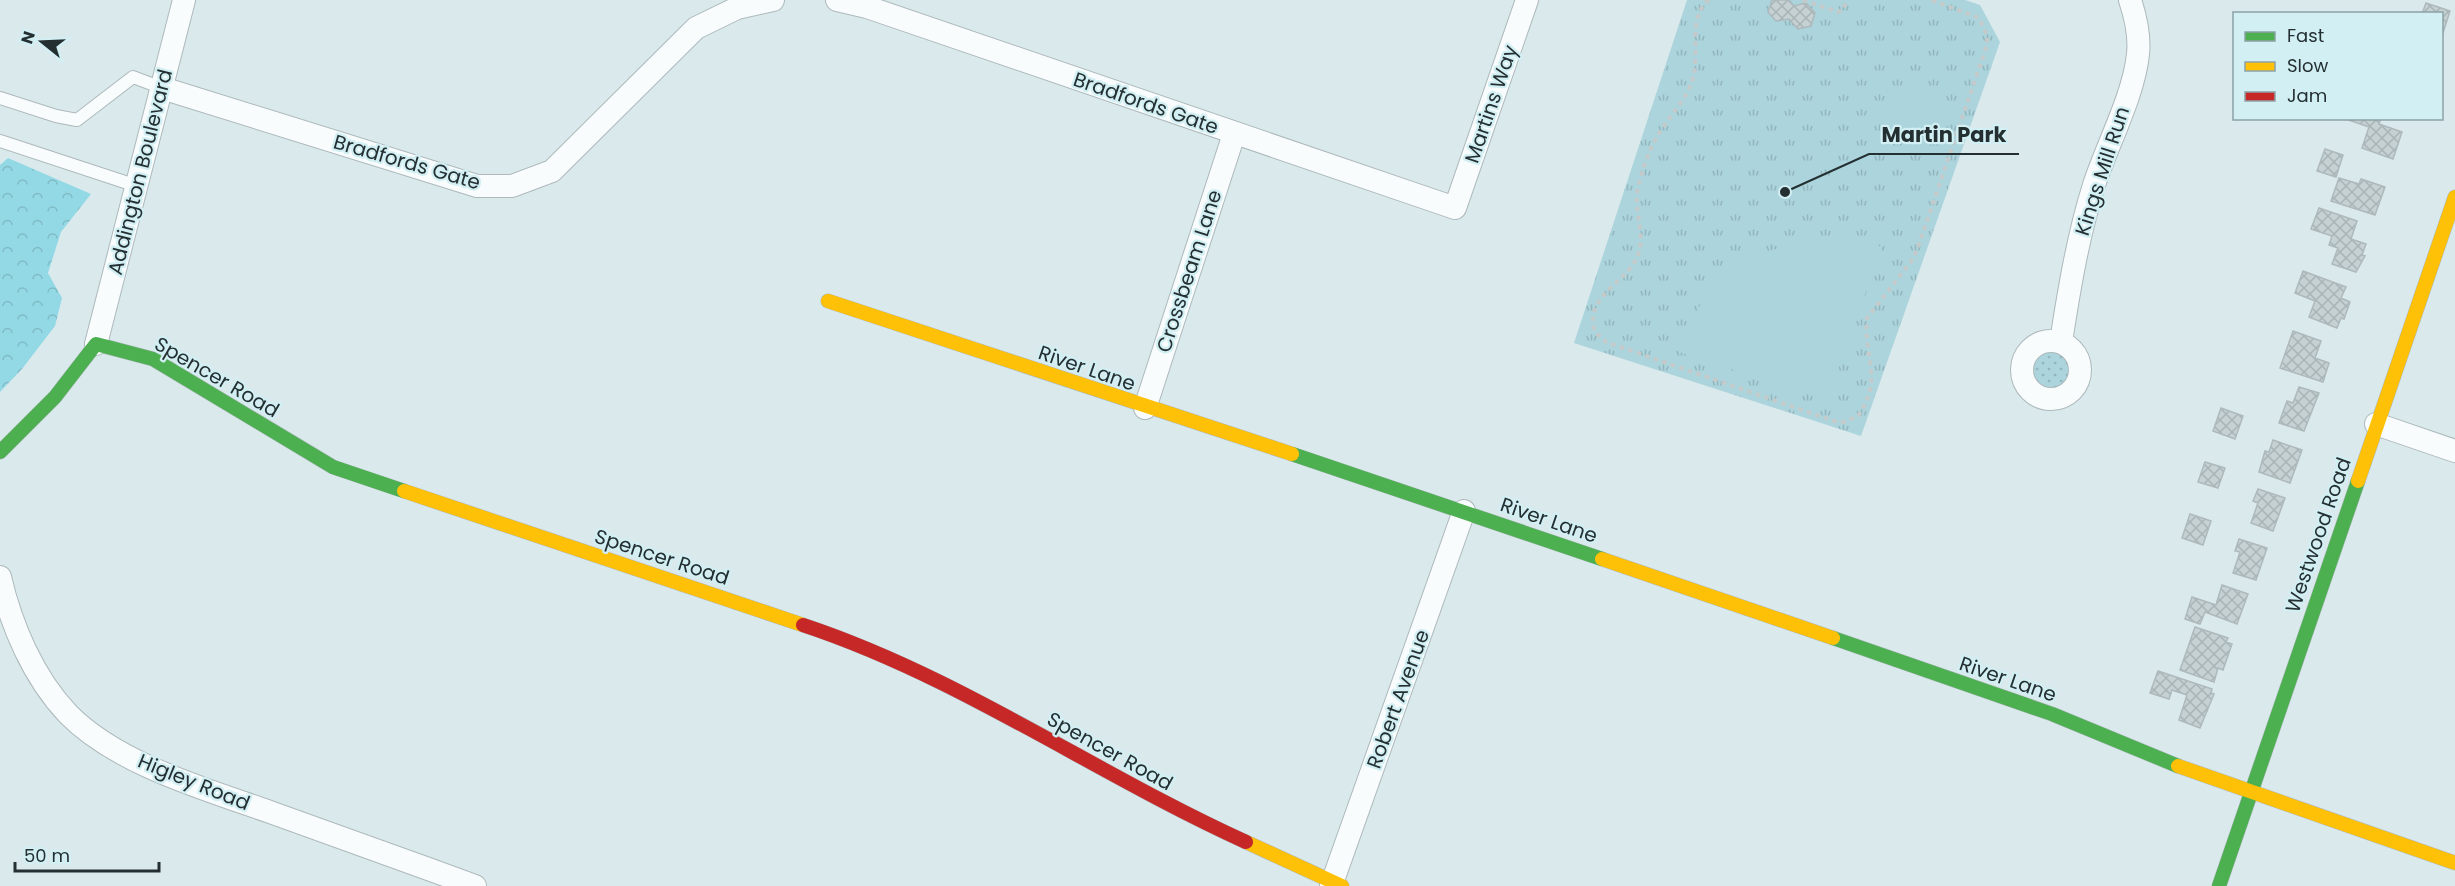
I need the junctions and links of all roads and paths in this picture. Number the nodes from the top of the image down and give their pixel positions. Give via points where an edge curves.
1 (183, 0) edge
2 (772, 0) edge
3 (837, 0) edge
4 (1527, 0) edge
5 (1709, 0) edge
6 (1803, 0) edge
7 (1846, 0) edge
8 (1931, 0) edge
9 (2130, 0) edge
10 (162, 88) junction
11 (0, 98) edge
12 (1234, 134) junction
13 (0, 141) edge
14 (137, 186) junction
15 (2455, 197) edge
16 (1455, 208) joint
17 (828, 301) dead end
18 (2061, 342) dead end
19 (96, 344) junction
20 (1145, 408) junction
21 (2376, 424) junction
22 (2455, 451) edge
23 (0, 452) edge
24 (1464, 511) junction
25 (0, 577) edge
26 (2251, 793) junction
27 (2455, 864) edge
28 (1335, 885) edge
29 (476, 886) edge
30 (2219, 886) edge

1 - 10 street, Addington Boulevard
2 - 10 street, Bradfords Gate via 737,8 696,28 552,171 512,186 477,186
3 - 12 street, Bradfords Gate via 878,10
4 - 16 street, Martins Way
5 - 8 path via 1699,13 1694,78 1658,136 1637,192 1638,254 1599,301 1595,332 1606,342 1844,422 1858,416 1871,384 1867,318 1913,259 1986,45 1987,35 1979,18
6 - 7 path via 1838,12 1843,10
9 - 18 street, Kings Mill Run via 2138,23 2138,54 2094,186 2072,272
10 - 11 lane via 133,77 77,120
10 - 14 street, Addington Boulevard
12 - 16 street, Bradfords Gate
12 - 20 street, Crossbeam Lane
13 - 14 lane
14 - 19 street, Addington Boulevard
15 - 21 street, Westwood Road
17 - 20 street, River Lane
19 - 23 street via 55,397
19 - 28 street, Spencer Road via 153,359 333,467 816,629 936,678 1184,814
20 - 24 street, River Lane
21 - 22 street
21 - 26 street, Westwood Road
24 - 26 street, River Lane via 2052,714 2157,759
24 - 28 street, Robert Avenue
25 - 29 street, Higley Road via 6,600 44,686 69,715 111,746 165,774
26 - 27 street, River Lane
26 - 30 street, Westwood Road

